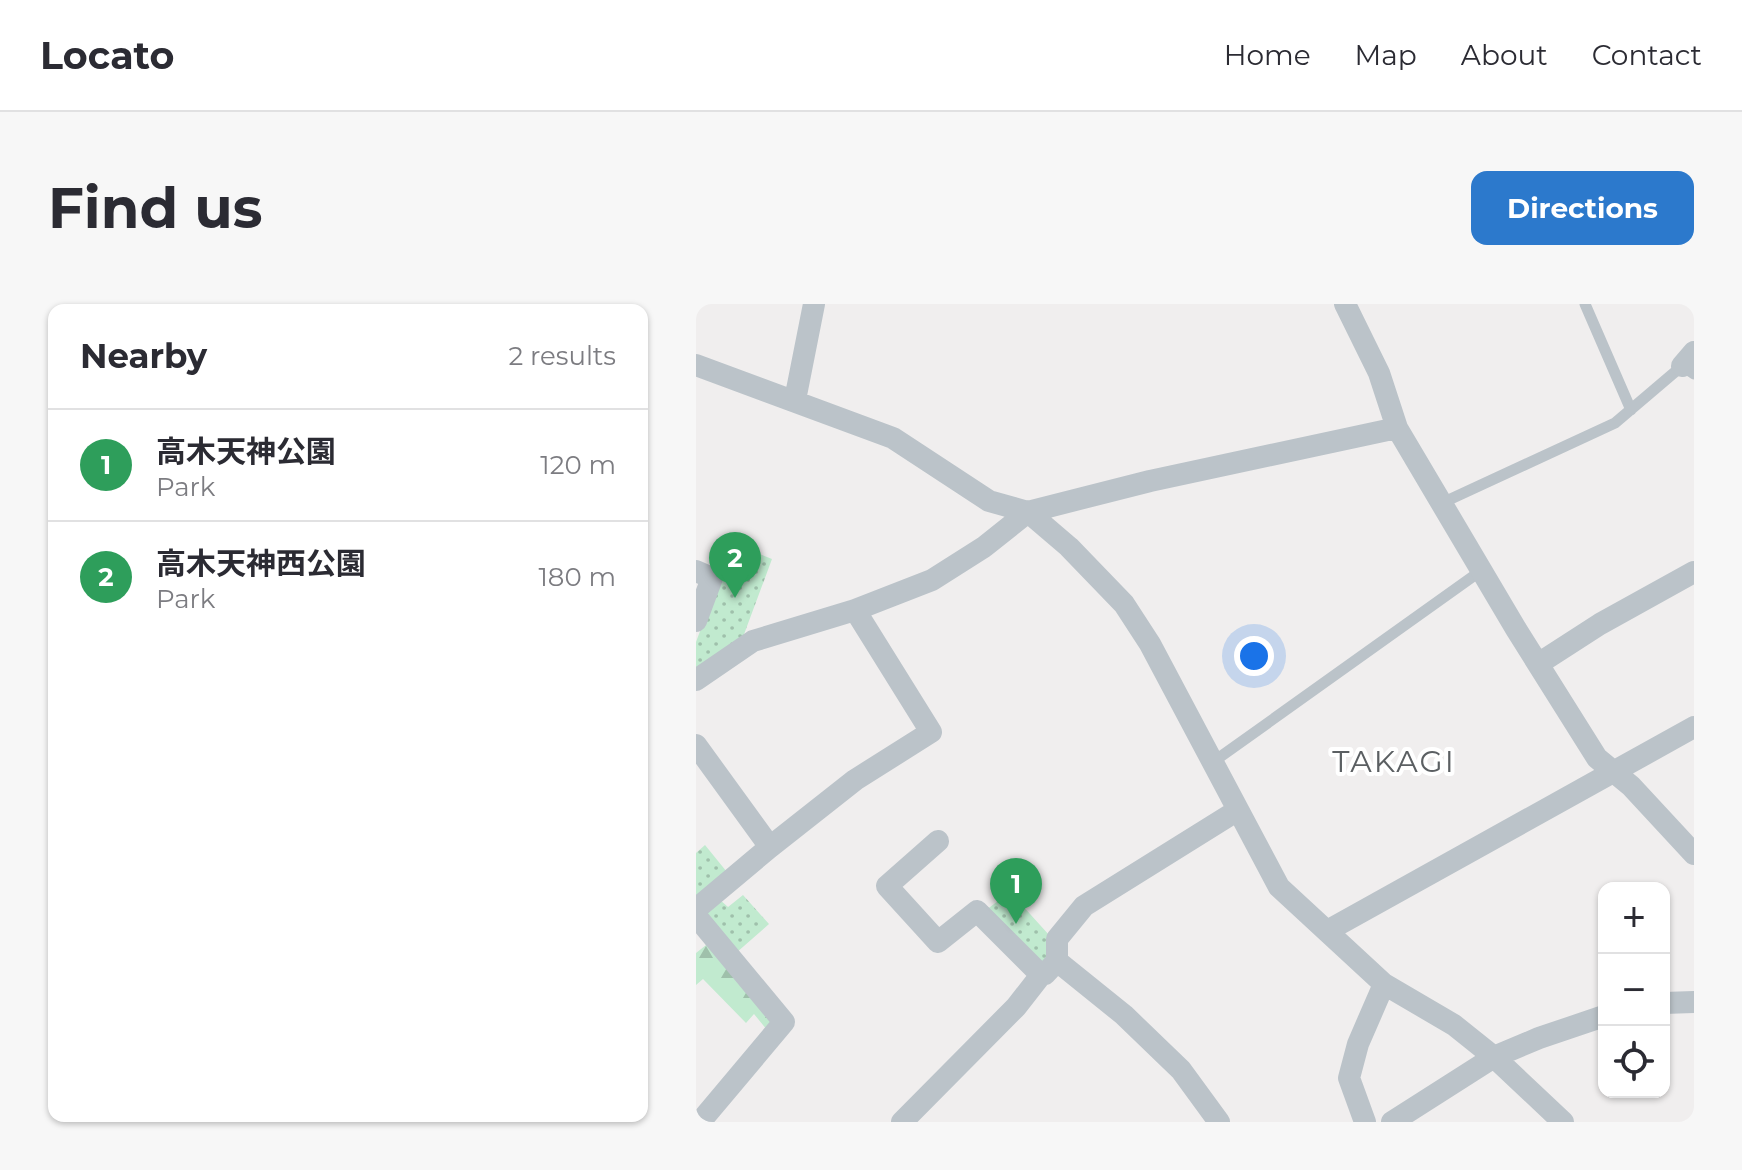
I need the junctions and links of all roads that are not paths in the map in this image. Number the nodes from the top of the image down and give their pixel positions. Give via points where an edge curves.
1 (814, 304) edge
2 (1345, 304) edge
3 (1585, 304) edge
4 (1690, 364) edge
5 (696, 365) edge
6 (795, 400) junction
7 (1631, 410) junction
8 (1397, 428) junction
9 (1442, 503) junction
10 (1028, 512) junction
11 (1482, 570) junction
12 (696, 571) edge
13 (1694, 572) edge
14 (855, 610) junction
15 (696, 621) edge
16 (1538, 664) junction
17 (696, 680) edge
18 (1694, 727) edge
19 (696, 745) edge
20 (1213, 762) junction
21 (1614, 772) junction
22 (1238, 810) junction
23 (938, 841) dead end
24 (770, 847) junction
25 (1694, 854) edge
26 (696, 909) edge
27 (696, 916) edge
28 (1327, 931) junction
29 (1049, 968) junction
30 (1384, 984) junction
31 (1694, 1002) edge
32 (1670, 1003) edge
33 (1598, 1018) edge
34 (1494, 1057) junction
35 (700, 1122) edge
36 (902, 1122) edge
37 (1219, 1122) edge
38 (1365, 1122) edge
39 (1392, 1122) edge
40 (1563, 1122) edge

1 - 6 street
2 - 8 street via 1379,373
3 - 7 lane
4 - 7 lane
5 - 6 street
6 - 10 street via 893,438 989,501
7 - 9 lane via 1615,423
8 - 9 street
8 - 10 street
9 - 11 street
10 - 14 street via 932,580
10 - 20 street via 1124,604
11 - 16 street
11 - 20 lane
12 - 15 street via 712,578
13 - 16 street
14 - 17 street via 753,641
14 - 24 street via 931,732 855,780
16 - 21 street via 1597,758
18 - 21 street
19 - 24 street
20 - 22 street
21 - 25 street
21 - 28 street
22 - 28 street via 1279,887
22 - 29 street via 1084,906 1057,939
23 - 29 street via 887,886 938,942 977,911
24 - 26 street
27 - 35 street via 784,1022
28 - 30 street
29 - 36 street
29 - 37 street via 1124,1015 1181,1070
30 - 34 street via 1454,1025
30 - 38 street via 1349,1078
31 - 32 street
33 - 34 street
34 - 39 street
34 - 40 street

